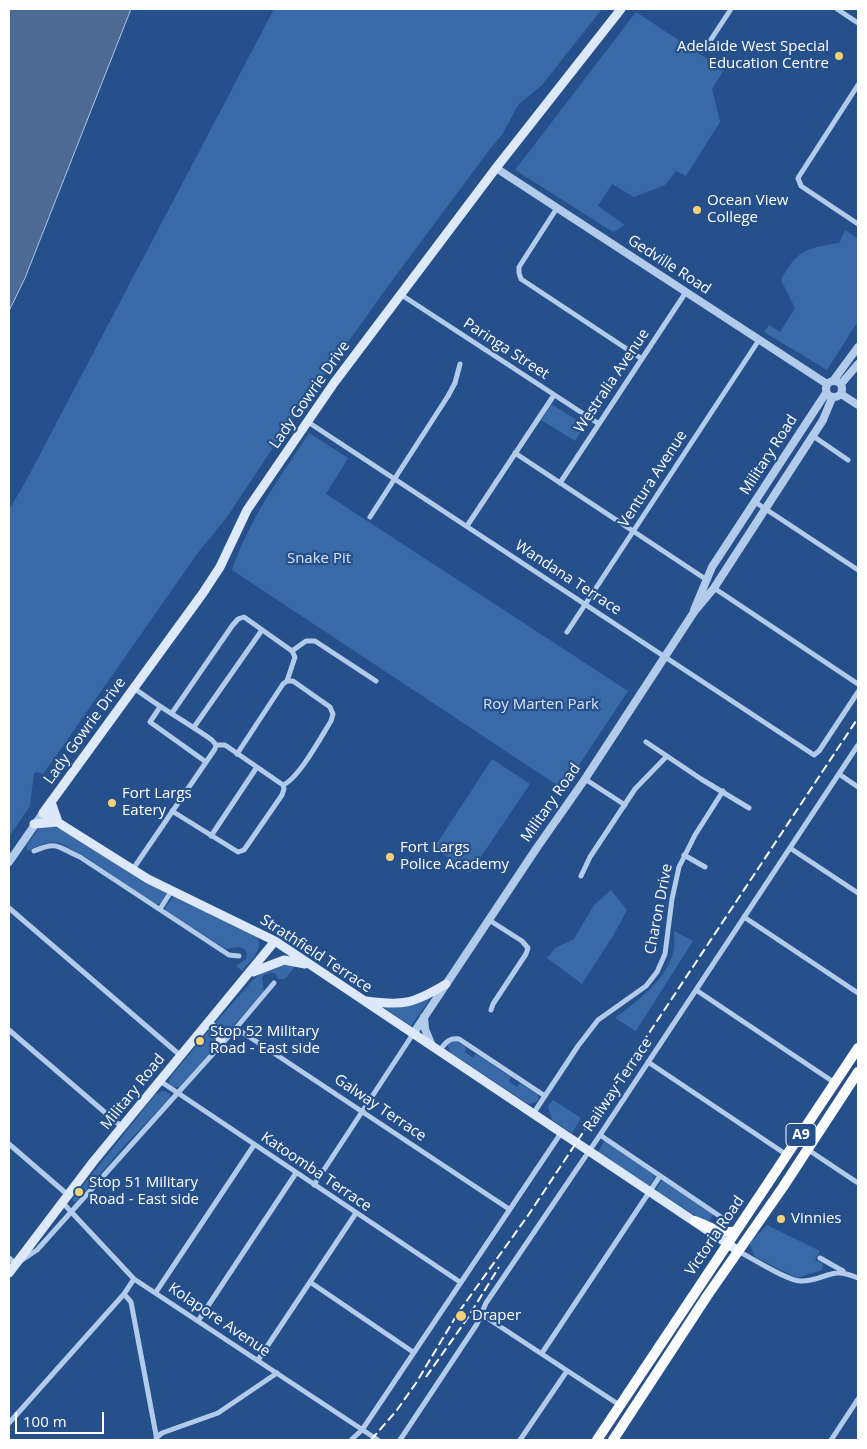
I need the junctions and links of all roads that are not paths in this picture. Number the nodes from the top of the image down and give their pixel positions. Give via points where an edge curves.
1 (621, 9) edge
2 (731, 9) edge
3 (836, 9) edge
4 (858, 23) edge
5 (708, 44) dead end
6 (858, 85) edge
7 (496, 168) junction
8 (557, 208) junction
9 (858, 223) edge
10 (686, 292) junction
11 (400, 294) junction
12 (759, 340) junction
13 (858, 346) edge
14 (642, 359) junction
15 (460, 364) dead end
16 (858, 364) edge
17 (832, 388) junction
18 (554, 395) junction
19 (858, 405) edge
20 (308, 422) junction
21 (599, 424) junction
22 (813, 436) junction
23 (515, 453) junction
24 (848, 460) dead end
25 (395, 479) junction
26 (560, 483) junction
27 (754, 502) junction
28 (765, 509) junction
29 (370, 517) dead end
30 (467, 526) junction
31 (633, 531) junction
32 (858, 562) edge
33 (856, 569) edge
34 (707, 580) junction
35 (714, 588) junction
36 (585, 604) junction
37 (694, 612) junction
38 (262, 630) junction
39 (567, 632) dead end
40 (292, 650) junction
41 (665, 657) junction
42 (287, 681) junction
43 (376, 681) dead end
44 (858, 684) edge
45 (134, 688) junction
46 (858, 692) edge
47 (160, 707) junction
48 (172, 713) junction
49 (194, 727) junction
50 (646, 742) dead end
51 (216, 745) junction
52 (858, 745) edge
53 (237, 754) junction
54 (667, 756) junction
55 (206, 762) junction
56 (257, 767) junction
57 (839, 774) junction
58 (585, 779) junction
59 (283, 785) junction
60 (858, 787) edge
61 (723, 792) junction
62 (51, 802) junction
63 (625, 805) junction
64 (749, 808) dead end
65 (172, 811) junction
66 (43, 813) junction
67 (58, 822) junction
68 (34, 824) junction
69 (211, 836) junction
70 (790, 848) junction
71 (34, 851) dead end
72 (684, 855) junction
73 (9, 862) edge
74 (705, 867) dead end
75 (133, 869) junction
76 (581, 876) dead end
77 (173, 890) junction
78 (858, 893) edge
79 (9, 908) edge
80 (160, 909) junction
81 (744, 917) junction
82 (489, 920) junction
83 (275, 941) junction
84 (238, 956) dead end
85 (310, 965) junction
86 (250, 973) junction
87 (274, 983) dead end
88 (446, 984) junction
89 (696, 990) junction
90 (858, 993) edge
91 (363, 1000) junction
92 (491, 1010) dead end
93 (424, 1017) junction
94 (208, 1023) junction
95 (236, 1028) junction
96 (9, 1030) edge
97 (413, 1034) junction
98 (218, 1047) junction
99 (858, 1048) edge
100 (435, 1049) junction
101 (181, 1056) junction
102 (648, 1062) junction
103 (858, 1072) edge
104 (160, 1081) junction
105 (835, 1083) junction
106 (177, 1094) junction
107 (545, 1096) junction
108 (364, 1111) junction
109 (831, 1113) junction
110 (533, 1114) junction
111 (810, 1120) junction
112 (122, 1126) junction
113 (561, 1132) junction
114 (600, 1135) junction
115 (9, 1144) edge
116 (254, 1145) junction
117 (806, 1149) junction
118 (589, 1151) junction
119 (787, 1156) junction
120 (296, 1173) junction
121 (660, 1176) junction
122 (858, 1183) edge
123 (314, 1185) junction
124 (649, 1192) junction
125 (65, 1198) junction
126 (509, 1209) junction
127 (72, 1212) junction
128 (356, 1213) junction
129 (721, 1217) dead end
130 (695, 1221) junction
131 (736, 1231) junction
132 (727, 1245) junction
133 (737, 1250) junction
134 (820, 1258) dead end
135 (12, 1261) edge
136 (9, 1273) edge
137 (848, 1273) junction
138 (858, 1278) edge
139 (134, 1280) junction
140 (310, 1282) junction
141 (460, 1282) junction
142 (156, 1292) junction
143 (124, 1294) junction
144 (481, 1314) junction
145 (198, 1321) junction
146 (414, 1352) junction
147 (542, 1353) junction
148 (258, 1360) junction
149 (650, 1362) junction
150 (663, 1363) junction
151 (567, 1371) junction
152 (277, 1373) junction
153 (858, 1399) edge
154 (620, 1406) junction
155 (9, 1423) edge
156 (362, 1430) junction
157 (156, 1440) edge
158 (351, 1440) edge
159 (378, 1440) edge
160 (400, 1440) edge
161 (520, 1440) edge
162 (597, 1440) edge
163 (613, 1440) edge
164 (831, 1440) edge

1 - 7 main road, Lady Gowrie Drive
2 - 5 street
3 - 4 street
6 - 9 street via 798,178 801,186
7 - 8 street, Gedville Road
7 - 11 main road, Lady Gowrie Drive
8 - 10 street, Gedville Road
8 - 14 street via 519,267 521,279
10 - 12 street, Gedville Road
10 - 14 street, Westralia Avenue
11 - 18 street, Paringa Street
11 - 20 main road, Lady Gowrie Drive
12 - 17 street, Gedville Road
12 - 31 street, Ventura Avenue
13 - 17 street, Military Road
14 - 21 street, Westralia Avenue
15 - 25 street via 448,396
16 - 17 street, Military Road
17 - 19 street via 843,389 842,394
17 - 22 street, Military Road via 823,420
17 - 27 street, Military Road
18 - 21 street, Paringa Street
18 - 23 street
20 - 25 street, Wandana Terrace
20 - 45 main road, Lady Gowrie Drive via 247,510 216,573
21 - 26 street, Westralia Avenue
22 - 24 street
22 - 28 street, Military Road
23 - 26 street
23 - 30 street
25 - 29 street
25 - 30 street, Wandana Terrace
26 - 31 street
27 - 28 street
27 - 34 street, Military Road
28 - 33 street
28 - 35 street, Military Road
30 - 36 street, Wandana Terrace
31 - 34 street
31 - 36 street, Ventura Avenue
32 - 33 street
34 - 37 street, Military Road
35 - 37 street, Military Road
35 - 44 street
36 - 39 street, Ventura Avenue
36 - 41 street, Wandana Terrace
37 - 41 street, Military Road
38 - 40 street
38 - 48 street via 244,618 238,619
38 - 49 street
40 - 42 street via 295,658
40 - 43 street via 306,642 316,641
41 - 46 street, Wandana Terrace via 814,755
41 - 58 street, Military Road
42 - 53 street
42 - 59 street via 301,686 330,707 333,714 290,782
45 - 47 street
45 - 62 main road, Lady Gowrie Drive
47 - 48 street
47 - 55 street via 150,722
48 - 49 street
49 - 51 street
50 - 54 street
51 - 53 street via 225,745
51 - 55 street
52 - 57 street, Railway Terrace
53 - 56 street
54 - 61 street
54 - 63 street
55 - 65 street
56 - 59 street
56 - 69 street
57 - 60 street
57 - 70 street, Railway Terrace
58 - 63 street
58 - 82 street, Military Road
59 - 69 street via 282,795 244,850 238,852
61 - 64 street
61 - 72 street, Charon Drive
62 - 66 main road, Lady Gowrie Drive
62 - 67 main road
63 - 76 street
65 - 69 street
65 - 75 street
66 - 67 main road, Strathfield Terrace
66 - 68 street
67 - 68 main road
67 - 75 main road, Strathfield Terrace
68 - 73 street
70 - 78 street
70 - 81 street, Railway Terrace
71 - 80 street via 61,846
72 - 74 street
72 - 107 street, Charon Drive via 674,887 665,954 657,972 646,986 598,1020
75 - 77 main road, Strathfield Terrace
77 - 80 street
77 - 83 main road, Strathfield Terrace
79 - 101 street
80 - 84 street via 229,955
81 - 89 street, Railway Terrace
81 - 90 street
82 - 88 street, Military Road
82 - 92 street via 528,948
83 - 85 main road, Strathfield Terrace
83 - 86 main road, Military Road
85 - 86 main road via 284,960
85 - 91 main road, Strathfield Terrace
86 - 94 main road, Military Road
87 - 95 street, Military Road
88 - 91 main road via 422,998 403,1003
88 - 93 street, Military Road
89 - 102 street, Railway Terrace
89 - 105 street
91 - 97 main road, Strathfield Terrace
93 - 97 street, Military Road
93 - 100 street via 425,1029
94 - 98 main road via 220,1036
94 - 101 main road, Military Road
95 - 98 street, Military Road
95 - 108 street, Galway Terrace
96 - 112 street
97 - 100 main road, Strathfield Terrace
97 - 108 street
98 - 106 street, Military Road
99 - 105 highway, Victoria Road / A9
100 - 107 street via 448,1039 459,1039
100 - 110 main road, Strathfield Terrace
101 - 104 main road, Military Road
102 - 114 street, Railway Terrace
102 - 119 street
103 - 109 highway, Victoria Road / A9
104 - 106 street, Katoomba Terrace
104 - 112 main road, Military Road
105 - 111 highway, Victoria Road / A9
106 - 116 street, Katoomba Terrace
106 - 127 street, Military Road
107 - 110 street, Charon Drive
108 - 123 street
108 - 126 street, Galway Terrace
109 - 111 highway via 827,1110
109 - 117 highway, Victoria Road / A9
110 - 113 main road, Strathfield Terrace
111 - 119 highway, Victoria Road / A9
112 - 125 main road, Military Road
113 - 118 main road, Strathfield Terrace
113 - 126 street, Railway Terrace
114 - 118 street, Railway Terrace
114 - 121 street
115 - 125 street, Kolapore Avenue
116 - 120 street, Katoomba Terrace
116 - 142 street
117 - 122 street
117 - 133 highway, Victoria Road / A9
118 - 124 main road, Strathfield Terrace
118 - 144 street, Railway Terrace
119 - 131 highway, Victoria Road / A9
120 - 123 street, Katoomba Terrace
120 - 145 street
121 - 124 street
121 - 129 street
123 - 128 street, Katoomba Terrace
124 - 130 main road, Strathfield Terrace
124 - 147 street
125 - 127 street, Kolapore Avenue
125 - 135 main road, Military Road
126 - 141 street, Railway Terrace
127 - 135 street, Military Road via 37,1250
127 - 139 street, Kolapore Avenue
128 - 140 street
128 - 141 street, Katoomba Terrace
130 - 131 highway via 720,1231
130 - 132 main road, Strathfield Terrace
131 - 132 highway, Victoria Road / A9
132 - 133 main road, Strathfield Terrace
132 - 149 highway, Victoria Road / A9
133 - 137 street, Strathfield Terrace via 800,1282 837,1272
133 - 150 highway, Victoria Road / A9
134 - 137 street
135 - 136 main road, Military Road
137 - 138 street
139 - 142 street, Kolapore Avenue
139 - 143 street
140 - 146 street
140 - 148 street
141 - 146 street, Railway Terrace
142 - 145 street, Kolapore Avenue
143 - 155 street
143 - 157 street via 131,1302
144 - 147 street
144 - 160 street, Railway Terrace
145 - 148 street, Kolapore Avenue
146 - 156 street, Railway Terrace
147 - 151 street
148 - 152 street, Kolapore Avenue
149 - 150 highway via 652,1365
149 - 154 highway, Victoria Road / A9
150 - 163 highway, Victoria Road / A9
151 - 154 street
151 - 161 street
152 - 156 street, Kolapore Avenue
152 - 157 street via 218,1413 162,1433
153 - 164 street
154 - 162 highway, Victoria Road / A9
156 - 158 street, Railway Terrace
156 - 159 street, Kolapore Avenue

